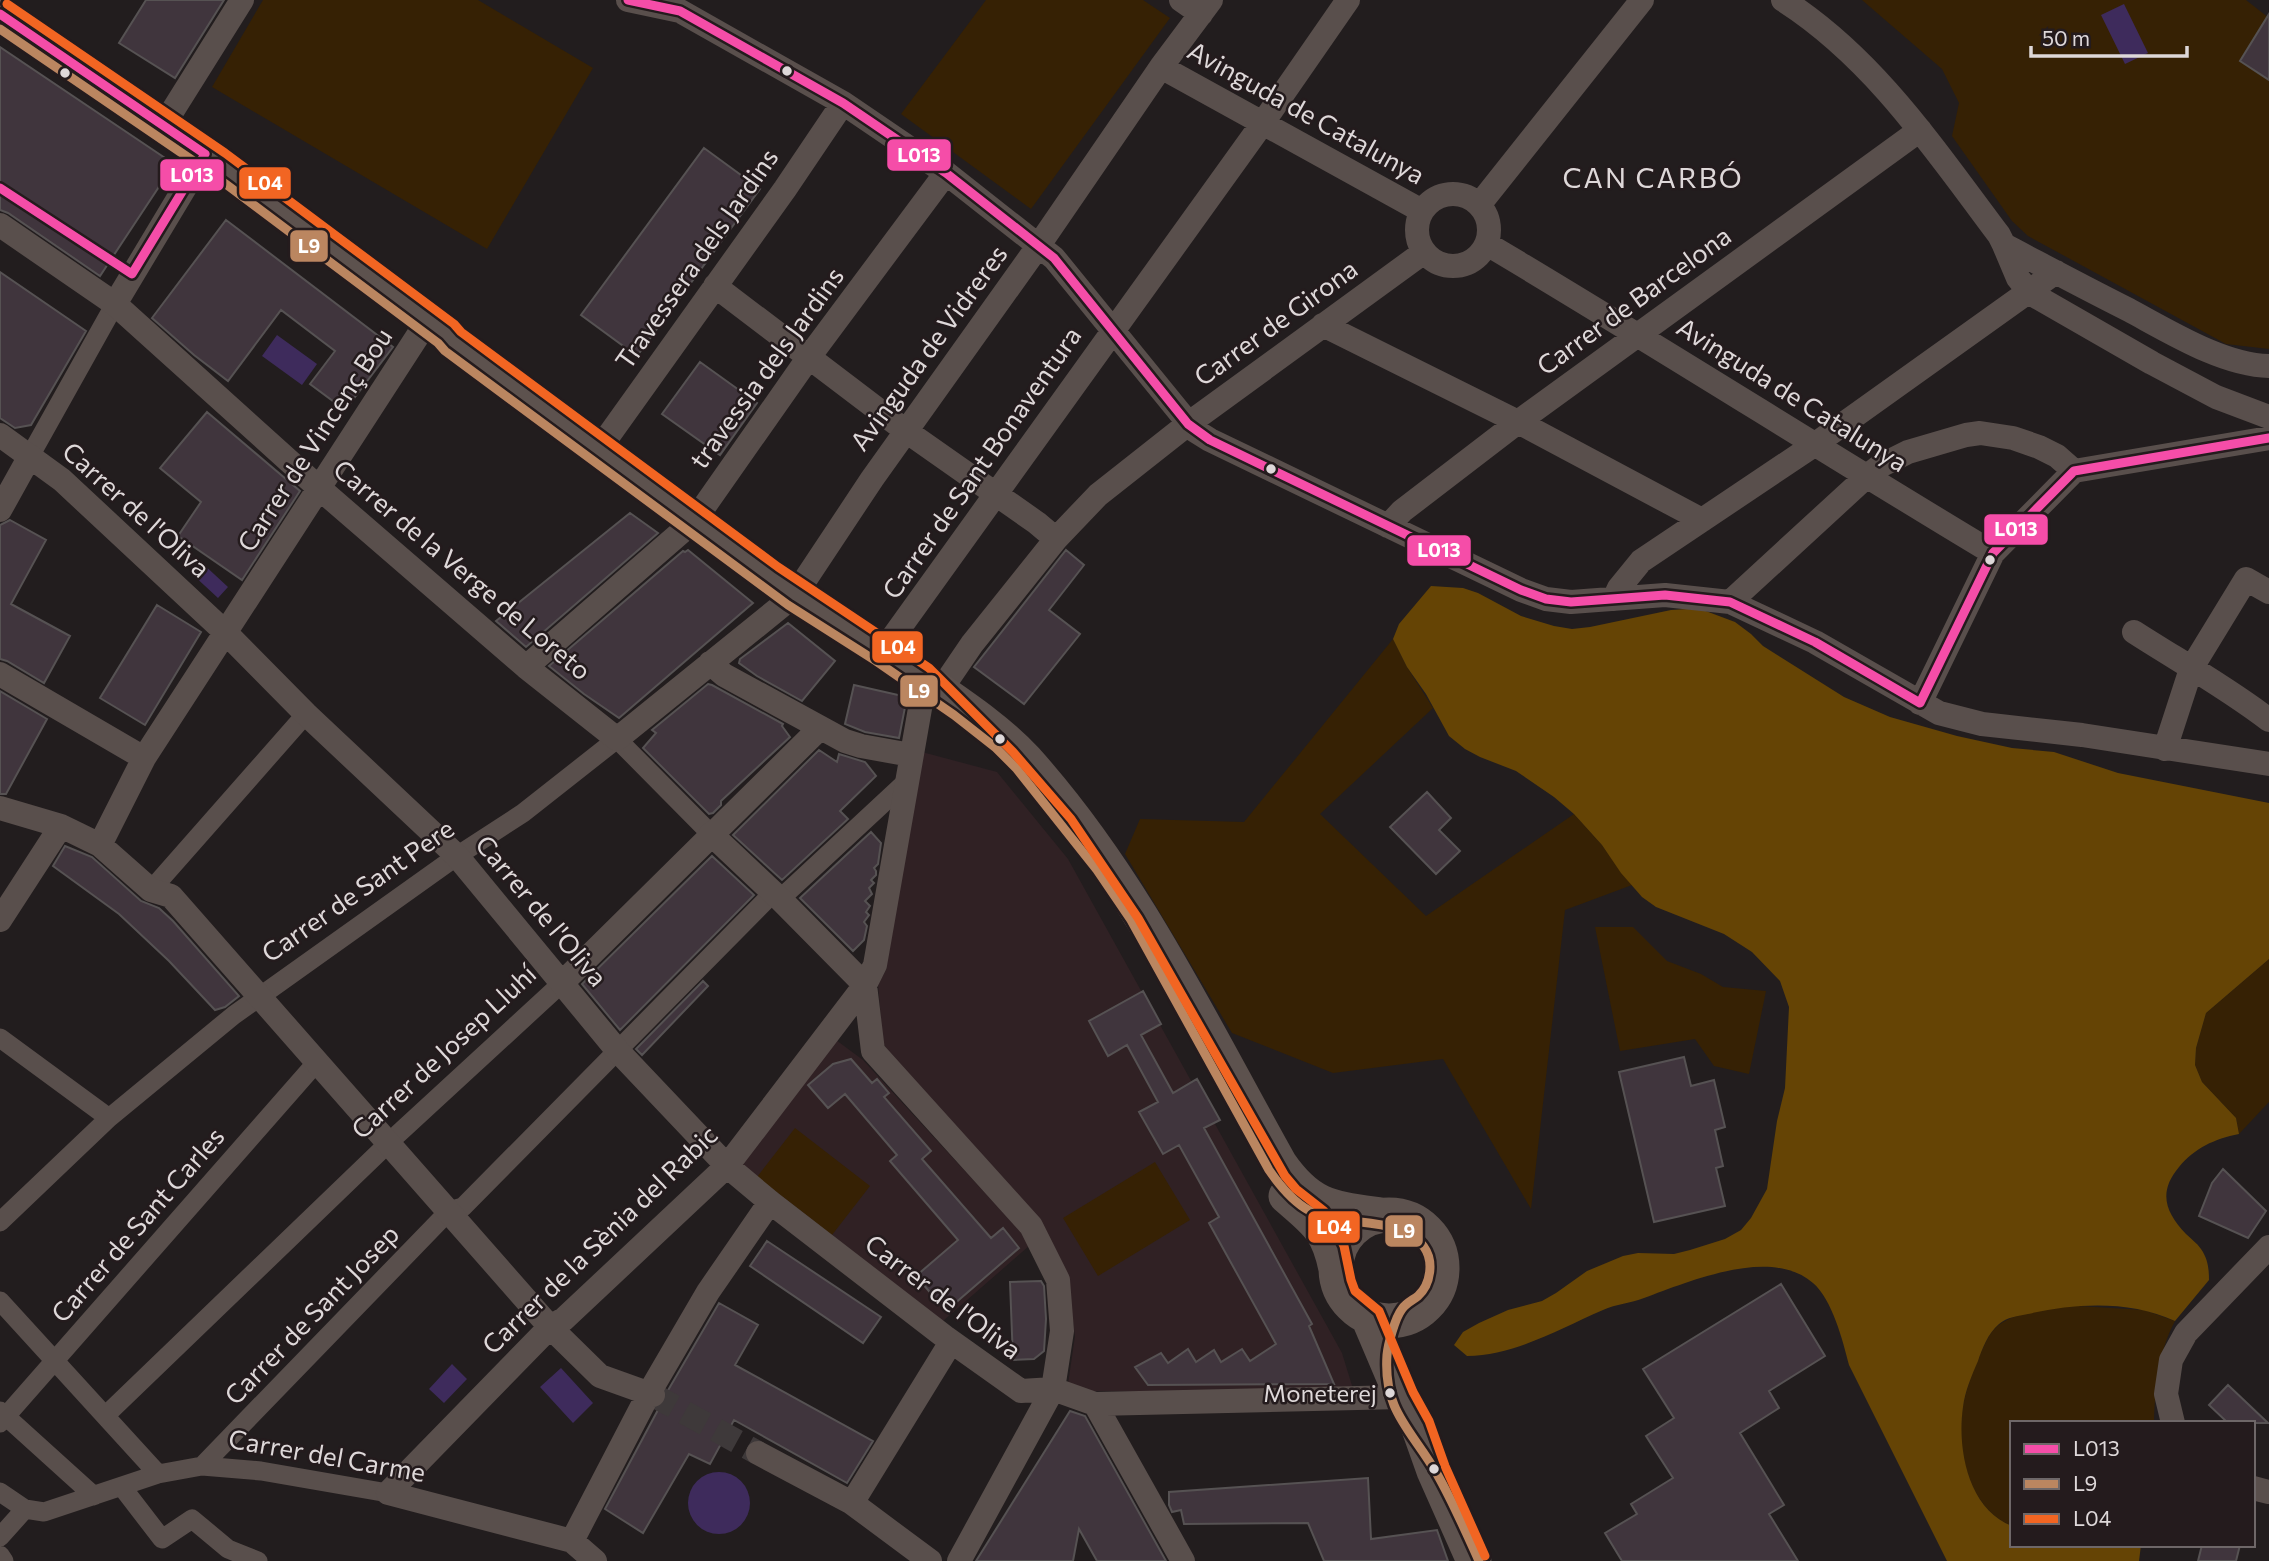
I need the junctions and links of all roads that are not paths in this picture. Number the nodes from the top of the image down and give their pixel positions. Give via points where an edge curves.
1 (242, 0) edge
2 (628, 0) edge
3 (1181, 0) edge
4 (1348, 0) edge
5 (1642, 0) edge
6 (1783, 0) edge
7 (1206, 7) edge
8 (0, 14) edge
9 (1161, 67) junction
10 (843, 103) junction
11 (1262, 124) junction
12 (163, 126) junction
13 (1920, 130) junction
14 (205, 154) junction
15 (946, 173) junction
16 (1479, 205) junction
17 (1422, 211) junction
18 (0, 225) edge
19 (1487, 244) junction
20 (1039, 245) junction
21 (2004, 245) junction
22 (1424, 252) junction
23 (2056, 272) junction
24 (715, 286) junction
25 (2030, 293) junction
26 (115, 304) junction
27 (428, 320) junction
28 (1323, 326) junction
29 (1113, 330) junction
30 (1639, 334) junction
31 (809, 357) junction
32 (2269, 366) edge
33 (2269, 417) edge
34 (1518, 422) junction
35 (1188, 424) junction
36 (906, 431) junction
37 (0, 435) edge
38 (2269, 438) edge
39 (1814, 445) junction
40 (599, 449) junction
41 (30, 456) junction
42 (2074, 471) junction
43 (1866, 477) junction
44 (319, 488) junction
45 (995, 495) junction
46 (0, 510) edge
47 (1702, 520) junction
48 (694, 521) junction
49 (1388, 526) junction
50 (1056, 539) junction
51 (1993, 553) junction
52 (2269, 592) edge
53 (795, 595) junction
54 (1614, 599) junction
55 (1730, 602) junction
56 (225, 632) junction
57 (2134, 632) dead end
58 (883, 651) junction
59 (710, 663) junction
60 (526, 667) junction
61 (2190, 669) junction
62 (0, 674) edge
63 (932, 686) junction
64 (1920, 703) junction
65 (306, 714) junction
66 (2269, 720) edge
67 (820, 727) junction
68 (617, 739) junction
69 (2165, 749) junction
70 (911, 755) junction
71 (144, 758) junction
72 (2269, 764) edge
73 (907, 781) junction
74 (0, 808) edge
75 (61, 825) junction
76 (711, 834) junction
77 (100, 845) junction
78 (457, 856) junction
79 (151, 890) junction
80 (777, 896) junction
81 (0, 920) edge
82 (562, 983) junction
83 (865, 985) junction
84 (260, 997) junction
85 (0, 1038) edge
86 (617, 1050) junction
87 (316, 1063) junction
88 (109, 1118) junction
89 (389, 1143) junction
90 (727, 1166) junction
91 (770, 1202) junction
92 (456, 1209) junction
93 (1381, 1215) junction
94 (0, 1222) edge
95 (2269, 1247) edge
96 (1336, 1269) junction
97 (0, 1301) edge
98 (1412, 1315) junction
99 (1368, 1317) junction
100 (550, 1327) junction
101 (951, 1342) junction
102 (55, 1360) junction
103 (1053, 1388) junction
104 (651, 1394) junction
105 (1095, 1404) junction
106 (1410, 1411) junction
107 (105, 1416) junction
108 (2, 1417) edge
109 (2173, 1421) edge
110 (758, 1453) tunnel mouth
111 (202, 1466) junction
112 (158, 1474) junction
113 (122, 1487) junction
114 (0, 1492) edge
115 (388, 1493) junction
116 (94, 1496) junction
117 (852, 1503) junction
118 (34, 1511) junction
119 (0, 1537) edge
120 (572, 1541) junction
121 (0, 1555) edge
122 (228, 1555) edge
123 (4, 1561) edge
124 (258, 1561) edge
125 (595, 1561) edge
126 (930, 1561) edge
127 (959, 1561) edge
128 (1183, 1561) edge
129 (1474, 1561) edge
130 (1492, 1561) edge

1 - 12 street
2 - 10 street via 680,11
3 - 7 street
4 - 11 street, Carrer de Sant Bonaventura
5 - 16 street
6 - 13 street via 1859,61
7 - 9 street, Avinguda de Vidreres
8 - 12 main road
9 - 11 street, Avinguda de Catalunya
9 - 20 street, Avinguda de Vidreres
10 - 15 street
10 - 24 street, Travessera dels Jardins
11 - 17 street, Avinguda de Catalunya
11 - 29 street, Carrer de Sant Bonaventura
12 - 14 main road
13 - 21 street
13 - 30 street, Carrer de Barcelona
14 - 26 street
14 - 27 main road
15 - 20 street
15 - 31 street, travessia dels Jardins
16 - 17 street via 1469,197 1451,194 1438,197
16 - 19 street via 1489,222
17 - 22 street via 1417,235
18 - 26 street, Carrer de la Verge de Loreto
19 - 22 street via 1475,260 1463,266 1440,264
19 - 30 street, Avinguda de Catalunya
20 - 29 street
20 - 36 street, Avinguda de Vidreres
21 - 23 street
21 - 25 street
22 - 28 street, Carrer de Girona
23 - 25 street
23 - 32 street via 2218,354
24 - 31 street
24 - 40 street, Travessera dels Jardins
25 - 33 street via 2206,391
25 - 39 street
26 - 41 street
26 - 44 street, Carrer de la Verge de Loreto
27 - 40 main road
27 - 44 street, Carrer de Vincenç Bou
28 - 34 street
28 - 35 street, Carrer de Girona
29 - 35 street
29 - 45 street, Carrer de Sant Bonaventura
30 - 34 street, Carrer de Barcelona
30 - 39 street, Avinguda de Catalunya
31 - 36 street
31 - 48 street, travessia dels Jardins
34 - 47 street
34 - 49 street, Carrer de Barcelona
35 - 49 street via 1210,440
35 - 50 street, Carrer de Girona via 1098,495
36 - 45 street
36 - 53 street, Avinguda de Vidreres
37 - 41 street, Carrer de l'Oliva
38 - 42 street
39 - 43 street, Avinguda de Catalunya
39 - 47 street
40 - 48 main road
41 - 46 street
41 - 56 street, Carrer de l'Oliva via 62,480
42 - 43 street via 2039,447 1980,433 1908,452
42 - 51 street
43 - 51 street, Avinguda de Catalunya
43 - 55 street
44 - 56 street, Carrer de Vincenç Bou
44 - 60 street, Carrer de la Verge de Loreto
45 - 50 street
45 - 58 street, Carrer de Sant Bonaventura
47 - 54 street via 1641,561
48 - 53 main road
48 - 60 street, travessia dels Jardins
49 - 54 street via 1546,599
50 - 63 street, Carrer de Girona
51 - 64 street
52 - 61 street via 2246,579
53 - 58 main road
53 - 59 street, Carrer de Sant Pere
54 - 55 street via 1665,595
55 - 64 street via 1815,642
56 - 65 street, Carrer de l'Oliva
56 - 71 street, Carrer de Vincenç Bou
57 - 61 street
58 - 63 main road
59 - 67 street
59 - 68 street, Carrer de Sant Pere
60 - 68 street, Carrer de la Verge de Loreto
61 - 66 street
61 - 69 street
62 - 71 street
63 - 70 street
63 - 93 main road via 1025,760 1107,863 1298,1188 1331,1206
63 - 96 main road via 1022,780 1110,896 1275,1182 1326,1237
64 - 69 street via 1982,724
65 - 78 street, Carrer de l'Oliva
65 - 79 street
67 - 70 street via 852,744
67 - 76 street, Carrer de Josep Lluhí
68 - 76 street, Carrer de la Verge de Loreto
68 - 78 street, Carrer de Sant Pere via 523,813
69 - 72 street
70 - 73 street
71 - 77 street, Carrer de Vincenç Bou
73 - 80 street
73 - 83 street via 875,965
74 - 75 street
75 - 77 street
75 - 81 street
76 - 80 street, Carrer de la Verge de Loreto
76 - 82 street, Carrer de Josep Lluhí
77 - 79 street
78 - 82 street, Carrer de l'Oliva
78 - 84 street, Carrer de Sant Pere
79 - 84 street via 171,896
80 - 83 street, Carrer de la Verge de Loreto
80 - 86 street
82 - 86 street, Carrer de l'Oliva
82 - 89 street, Carrer de Josep Lluhí
83 - 90 street, Carrer de la Sènia del Rabic
83 - 103 street via 873,1051 1031,1226 1058,1280 1062,1331
84 - 87 street
84 - 88 street, Carrer de Sant Pere
85 - 88 street
86 - 90 street, Carrer de l'Oliva
86 - 92 street, Carrer de Sant Josep
87 - 89 street
87 - 102 street, Carrer de Sant Carles
88 - 94 street, Carrer de Sant Pere
89 - 92 street
89 - 107 street, Carrer de Josep Lluhí
90 - 91 street, Carrer de l'Oliva
90 - 100 street, Carrer de la Sènia del Rabic via 564,1319
91 - 101 street, Carrer de l'Oliva
91 - 104 street via 708,1292
92 - 100 street
92 - 111 street, Carrer de Sant Josep
93 - 96 main road via 1352,1230
93 - 98 main road via 1402,1216 1423,1225 1441,1254 1439,1288
95 - 109 street via 2186,1333 2171,1360 2166,1394
96 - 99 main road via 1345,1298
97 - 102 street
98 - 99 main road via 1382,1321
98 - 106 main road via 1400,1351
99 - 106 main road
100 - 104 street via 600,1376
100 - 115 street, Carrer de la Sènia del Rabic
101 - 103 street, Carrer de l'Oliva via 1021,1391
101 - 117 street
102 - 107 street
102 - 108 street, Carrer de Sant Carles
103 - 105 street
103 - 127 street
104 - 120 street
105 - 106 street
105 - 128 street
106 - 129 main road
106 - 130 main road via 1445,1464
107 - 112 street
108 - 116 street
110 - 117 street
111 - 112 street, Carrer del Carme
111 - 115 street, Carrer del Carme via 261,1471
112 - 113 street, Carrer del Carme
113 - 116 street, Carrer del Carme
113 - 122 street via 162,1539 192,1519
114 - 118 street
115 - 120 street, Carrer del Carme
116 - 118 street, Carrer del Carme
117 - 126 street
118 - 119 street
120 - 125 street, Carrer del Carme
121 - 123 street
122 - 124 street

